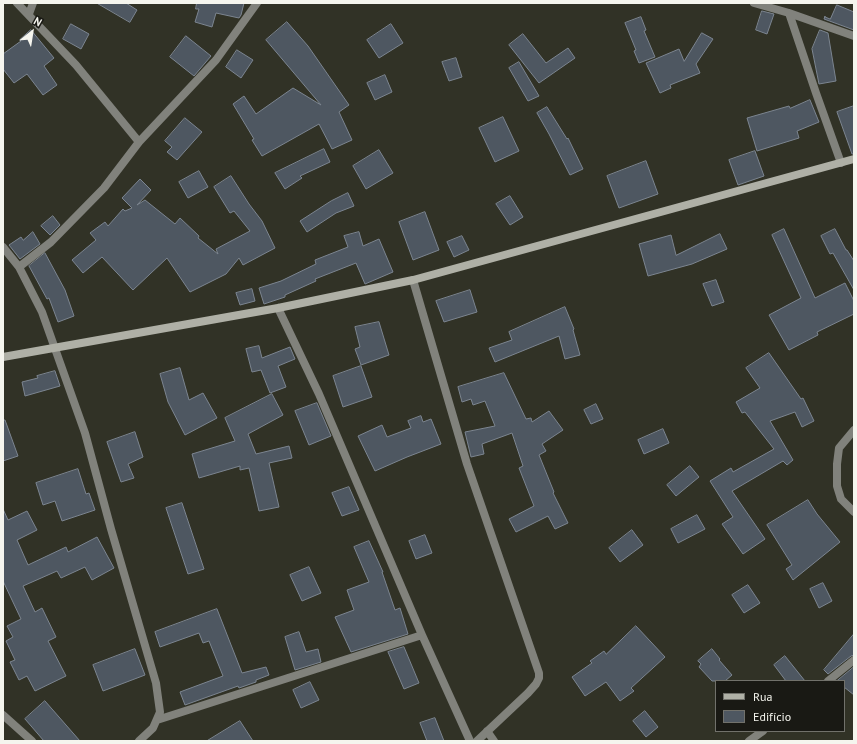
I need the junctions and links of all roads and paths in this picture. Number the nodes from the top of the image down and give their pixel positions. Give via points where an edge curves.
1 (17, 3) edge
2 (33, 3) edge
3 (257, 3) edge
4 (754, 3) edge
5 (789, 13) junction
6 (29, 14) junction
7 (854, 36) edge
8 (139, 142) junction
9 (854, 159) edge
10 (841, 162) junction
11 (3, 247) edge
12 (19, 267) junction
13 (413, 280) junction
14 (278, 308) junction
15 (54, 348) junction
16 (3, 357) edge
17 (854, 430) edge
18 (854, 512) edge
19 (422, 635) junction
20 (854, 660) edge
21 (829, 680) edge
22 (3, 715) edge
23 (157, 720) junction
24 (487, 731) junction
25 (762, 732) edge
26 (32, 741) edge
27 (138, 741) edge
28 (470, 741) edge
29 (477, 741) edge
30 (494, 741) edge
31 (749, 741) edge

1 - 6 street
2 - 6 street
3 - 8 street via 216,60
4 - 5 street
5 - 7 street
5 - 10 street
6 - 8 street via 76,65
8 - 12 street via 104,188 51,242
9 - 10 street
10 - 13 street
11 - 12 street
12 - 15 street via 42,312
13 - 14 street
13 - 24 street via 467,464 539,673 536,684
14 - 15 street
14 - 19 street via 322,401
15 - 16 street
15 - 23 street via 85,433 156,683 160,712
17 - 18 street via 840,448 837,486 841,499
19 - 23 street
19 - 28 street
20 - 21 street
22 - 26 street
23 - 27 street via 153,728
24 - 29 street
24 - 30 street
25 - 31 street

